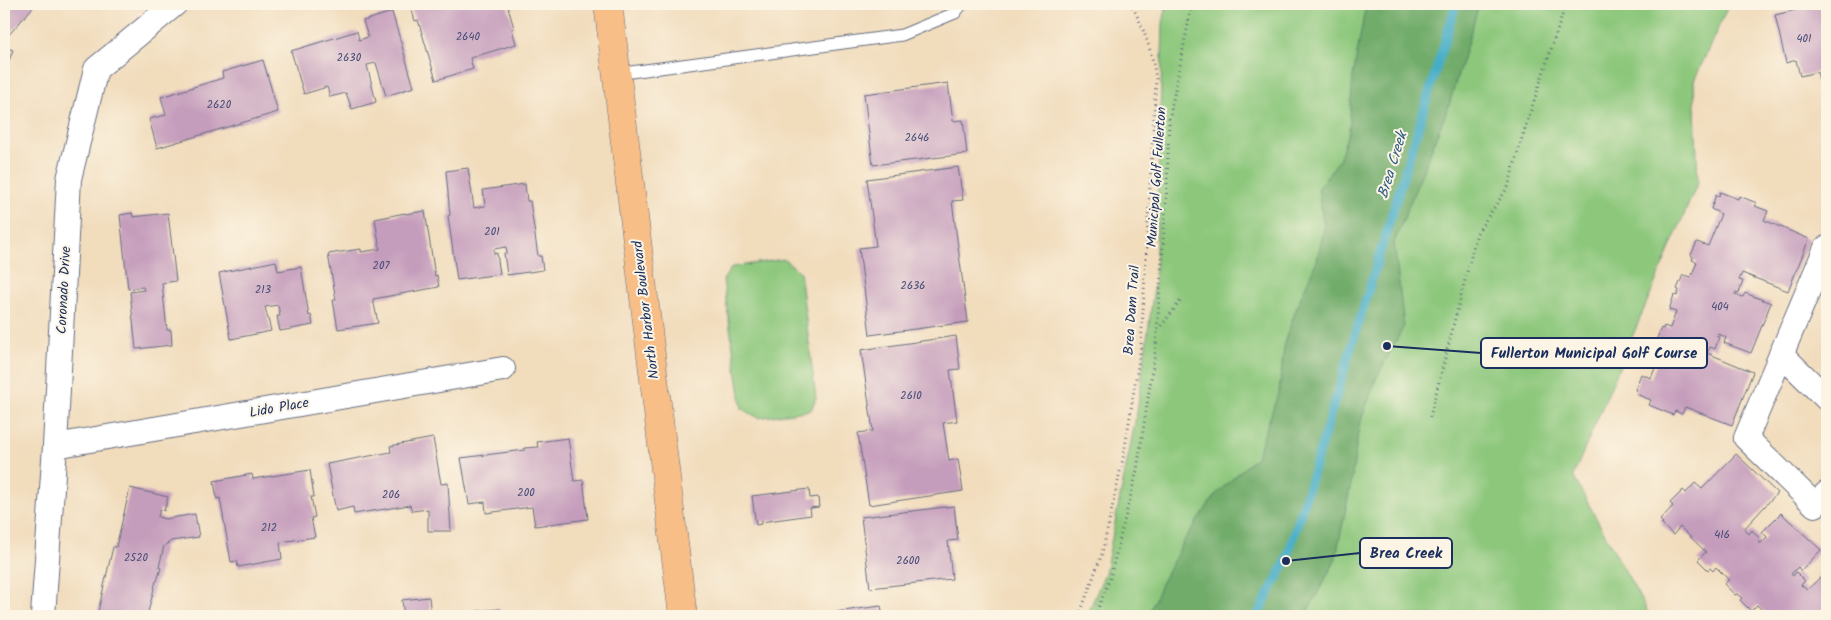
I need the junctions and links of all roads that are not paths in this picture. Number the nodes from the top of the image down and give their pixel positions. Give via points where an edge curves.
1 (175, 4) edge
2 (608, 4) edge
3 (962, 4) edge
4 (616, 74) junction
5 (1826, 248) edge
6 (1781, 354) junction
7 (502, 369) dead end
8 (1827, 399) edge
9 (55, 446) junction
10 (1823, 505) edge
11 (43, 616) edge
12 (684, 616) edge

1 - 9 street, Coronado Drive via 96,69 69,179
2 - 4 main road, North Harbor Boulevard
3 - 4 lane via 955,13 902,35
4 - 12 main road, North Harbor Boulevard
5 - 6 street
6 - 8 street
6 - 10 street via 1746,438
7 - 9 street, Lido Place
9 - 11 street, Coronado Drive

